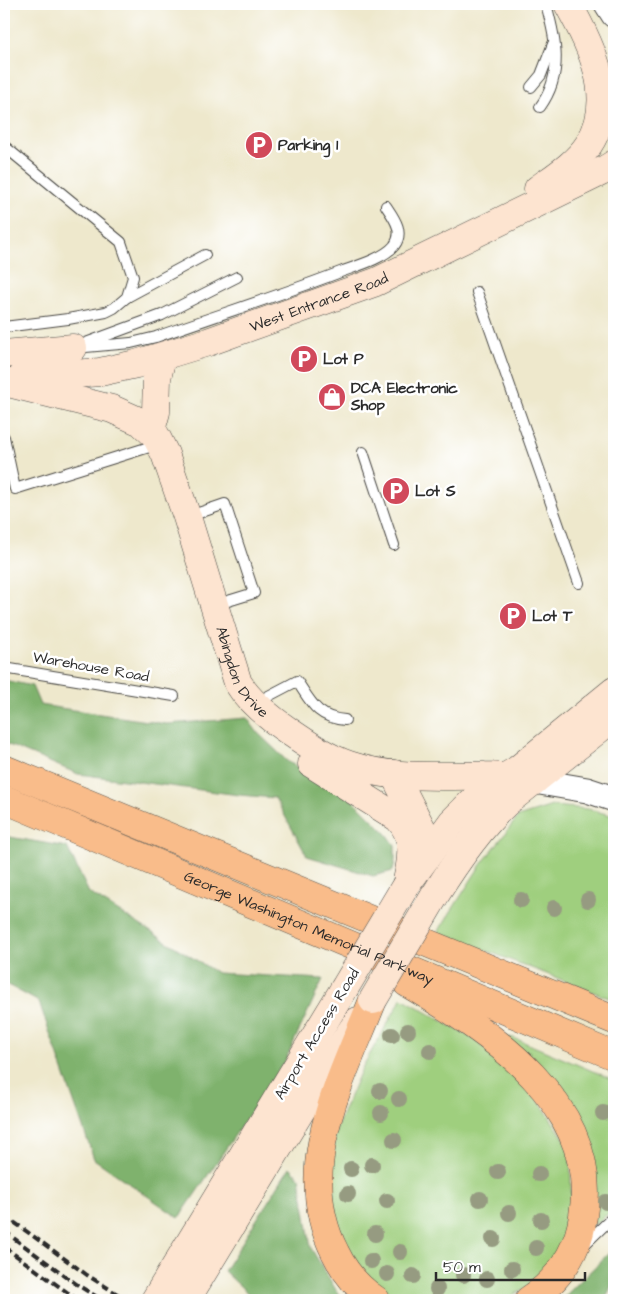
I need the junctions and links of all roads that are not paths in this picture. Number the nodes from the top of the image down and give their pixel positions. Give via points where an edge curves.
1 (546, 4) edge
2 (568, 4) edge
3 (607, 4) edge
4 (614, 15) edge
5 (554, 40) junction
6 (531, 87) dead end
7 (540, 106) dead end
8 (4, 146) edge
9 (614, 164) edge
10 (614, 185) edge
11 (386, 206) dead end
12 (486, 228) junction
13 (205, 254) dead end
14 (237, 277) dead end
15 (477, 292) dead end
16 (127, 297) junction
17 (4, 327) edge
18 (74, 348) junction
19 (4, 354) edge
20 (162, 357) junction
21 (4, 380) edge
22 (4, 437) edge
23 (156, 437) junction
24 (363, 452) dead end
25 (187, 518) junction
26 (394, 545) dead end
27 (578, 583) dead end
28 (215, 605) junction
29 (4, 668) edge
30 (614, 691) edge
31 (174, 696) dead end
32 (262, 709) junction
33 (614, 716) edge
34 (345, 720) dead end
35 (552, 742) junction
36 (4, 769) edge
37 (394, 774) junction
38 (452, 775) junction
39 (507, 776) junction
40 (534, 781) junction
41 (614, 798) edge
42 (4, 799) edge
43 (430, 851) junction
44 (406, 885) junction
45 (434, 897) junction
46 (320, 932) junction
47 (373, 1000) junction
48 (610, 1018) edge
49 (614, 1056) edge
50 (240, 1184) junction
51 (614, 1216) edge
52 (568, 1262) junction
53 (155, 1300) edge
54 (186, 1300) edge
55 (376, 1300) edge
56 (529, 1300) edge

1 - 5 lane
2 - 12 main road via 600,77 603,109 598,127 589,144 568,167
3 - 4 street
5 - 6 lane via 540,75
5 - 7 lane via 555,76 550,92
8 - 16 lane via 121,242 133,277
9 - 12 main road, West Entrance Road
10 - 12 main road via 576,201
11 - 18 lane via 399,229 398,237 389,251 379,256 156,337 131,343
12 - 20 main road, West Entrance Road via 376,282
13 - 16 lane
14 - 18 lane via 162,315
15 - 27 lane
16 - 17 lane via 106,312
18 - 19 main road
20 - 21 main road, West Entrance Road via 100,372
20 - 23 main road via 157,378
21 - 23 main road via 112,409 141,422
22 - 23 lane via 15,489
23 - 25 main road, Abingdon Drive
24 - 26 lane
25 - 28 main road, Abingdon Drive
25 - 28 lane via 225,504 254,593
28 - 32 main road, Abingdon Drive via 238,683
29 - 31 lane, Warehouse Road
30 - 35 main road, Airport Access Road
32 - 34 lane via 297,681 320,712
32 - 37 main road, Abingdon Drive via 312,747 335,760 361,769
32 - 44 main road via 302,758 404,824 410,837 411,855
33 - 40 main road, Airport Access Road
35 - 38 main road
35 - 39 main road, Airport Access Road
36 - 48 highway, George Washington Memorial Parkway
37 - 38 main road, Abingdon Drive
37 - 43 main road
38 - 39 main road, Abingdon Drive
39 - 40 main road, Abingdon Drive
39 - 43 main road, Airport Access Road via 473,800
40 - 41 street, Abingdon Drive
40 - 45 main road, Airport Access Road via 494,814
42 - 46 highway, George Washington Memorial Parkway
43 - 44 main road, Airport Access Road
43 - 45 main road
44 - 50 main road, Airport Access Road, bridge via 344,989
45 - 47 main road, Airport Access Road, bridge
46 - 49 highway, George Washington Memorial Parkway
46 - 52 highway via 424,993 485,1034 528,1071 561,1111 579,1152 586,1193 581,1229
47 - 50 main road, Airport Access Road
47 - 55 highway via 324,1127 318,1171 322,1219 329,1240 351,1278
50 - 53 main road, Airport Access Road
50 - 54 main road, Airport Access Road
51 - 52 lane
52 - 56 highway via 540,1293

